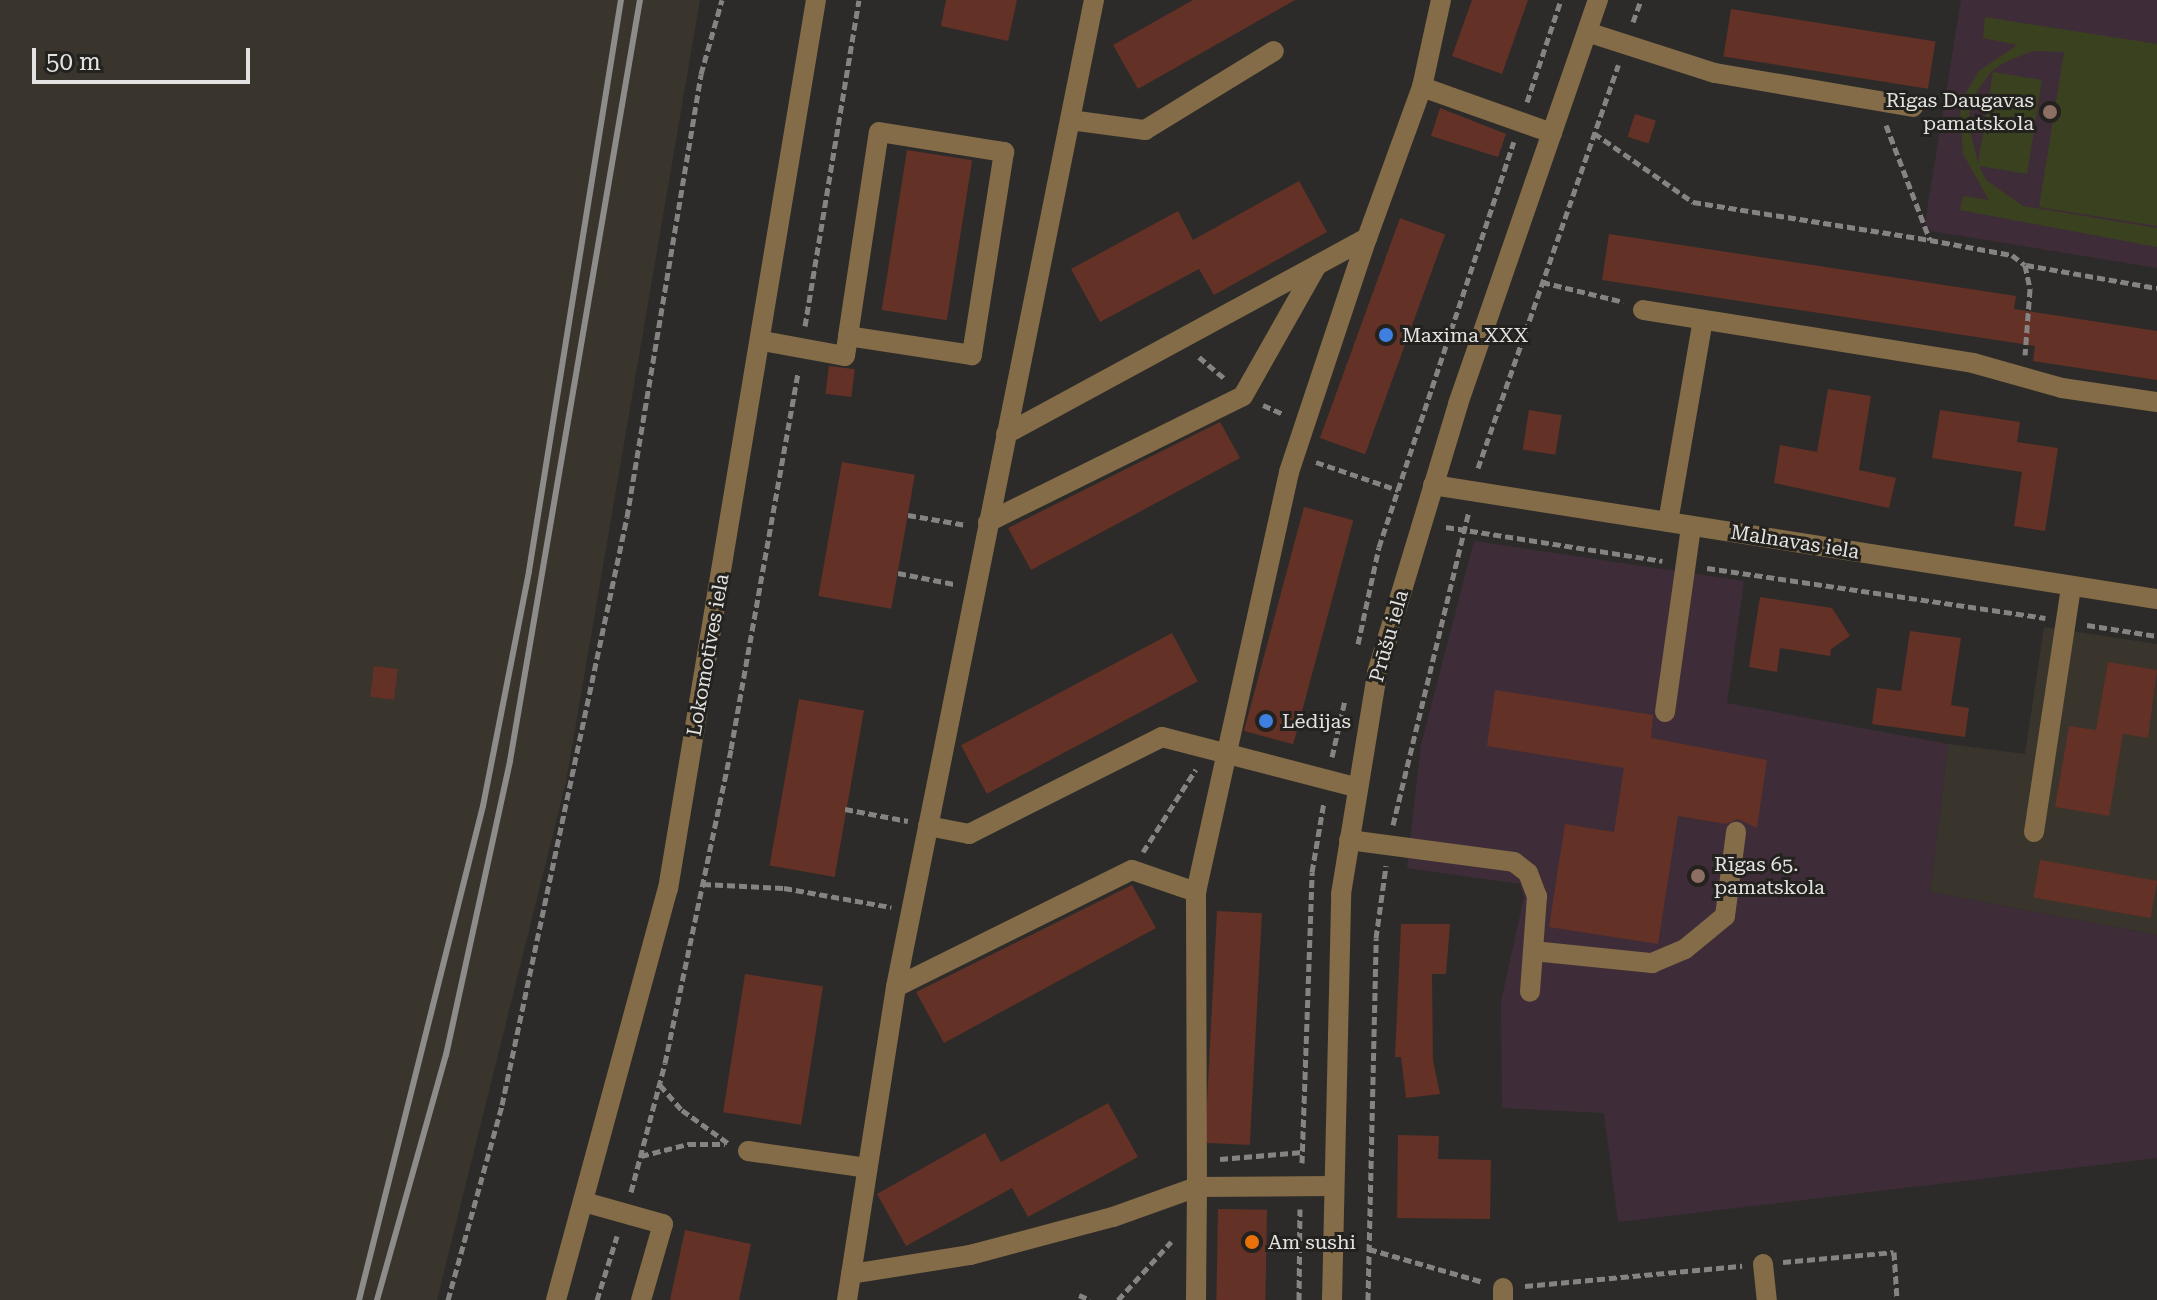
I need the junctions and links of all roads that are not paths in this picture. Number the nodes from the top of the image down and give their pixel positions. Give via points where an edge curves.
1 (816, 0) edge
2 (1094, 0) edge
3 (1441, 0) edge
4 (1598, 0) edge
5 (1587, 32) junction
6 (1274, 51) dead end
7 (1422, 87) junction
8 (1913, 107) dead end
9 (1070, 120) junction
10 (1552, 133) junction
11 (1367, 238) junction
12 (1317, 265) junction
13 (1643, 310) road end
14 (1703, 320) junction
15 (848, 336) junction
16 (763, 341) junction
17 (2157, 402) edge
18 (1006, 434) junction
19 (1433, 485) junction
20 (1668, 522) junction
21 (988, 525) junction
22 (1691, 526) junction
23 (2071, 586) junction
24 (2157, 599) edge
25 (1665, 712) dead end
26 (1220, 756) junction
27 (1356, 787) junction
28 (928, 826) junction
29 (1736, 832) dead end
30 (2034, 832) dead end
31 (1349, 840) junction
32 (1196, 892) junction
33 (1533, 951) junction
34 (896, 987) junction
35 (1530, 992) dead end
36 (739, 1147) road end
37 (867, 1168) junction
38 (1332, 1186) junction
39 (1197, 1187) junction
40 (584, 1202) junction
41 (1763, 1264) road end
42 (851, 1274) junction
43 (556, 1300) edge
44 (641, 1300) edge
45 (847, 1300) edge
46 (1196, 1300) edge
47 (1332, 1300) edge
48 (1767, 1300) edge

1 - 16 street, Lokomotīves iela
2 - 9 street
3 - 7 street
4 - 5 street, Prūšu iela
5 - 8 street via 1715,73
5 - 10 street, Prūšu iela
6 - 9 street via 1145,130
7 - 10 street
7 - 11 street
9 - 18 street
10 - 19 street, Prūšu iela
11 - 12 street
11 - 26 street via 1295,454
12 - 18 street
12 - 21 street via 1243,396
13 - 14 street
14 - 17 street via 1973,363
14 - 20 street
15 - 15 street via 879,132 1004,152 972,355
15 - 16 street via 845,356
16 - 40 street, Lokomotīves iela via 668,889
18 - 21 street
19 - 20 street, Malnavas iela
19 - 27 street, Prūšu iela via 1377,673
20 - 22 street, Malnavas iela
21 - 28 street
22 - 23 street, Malnavas iela
22 - 25 street
23 - 24 street, Malnavas iela
23 - 30 street
26 - 27 street
26 - 28 street via 1162,737 969,834
26 - 32 street
27 - 31 street, Prūšu iela
28 - 34 street
29 - 33 street via 1725,916 1685,949 1652,963
31 - 33 street via 1521,867 1537,896
31 - 38 street, Prūšu iela via 1341,894
32 - 34 street via 1132,870
32 - 39 street
33 - 35 street
34 - 37 street
36 - 37 street
37 - 42 street
38 - 39 street
38 - 47 street, Prūšu iela
39 - 42 street via 1113,1217 970,1255
39 - 46 street
40 - 43 street, Lokomotīves iela
40 - 44 street via 663,1224
41 - 48 street
42 - 45 street

